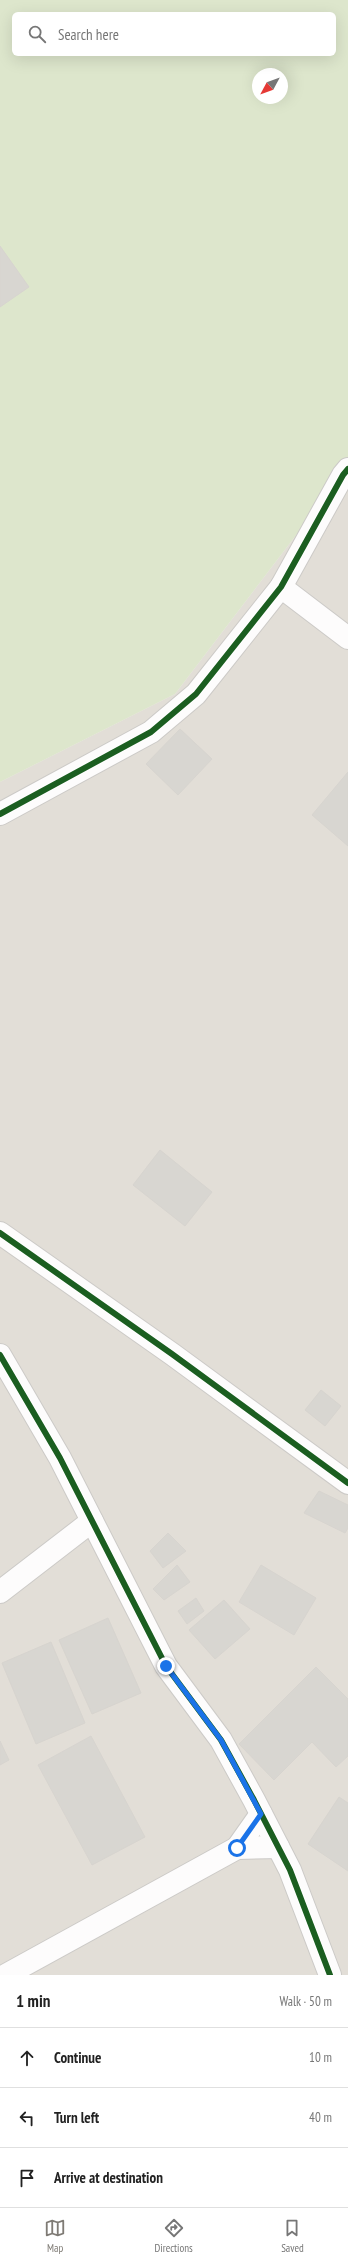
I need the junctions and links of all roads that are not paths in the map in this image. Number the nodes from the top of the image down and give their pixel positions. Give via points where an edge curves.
1 (348, 469) edge
2 (281, 587) junction
3 (348, 638) edge
4 (0, 814) edge
5 (0, 1233) edge
6 (0, 1355) edge
7 (348, 1483) edge
8 (92, 1521) junction
9 (0, 1592) edge
10 (261, 1814) junction
11 (278, 1847) junction
12 (237, 1848) junction
13 (6, 1975) edge
14 (330, 1975) edge

1 - 2 street
2 - 3 street
2 - 4 street via 196,694 151,732
5 - 7 street via 172,1354
6 - 8 street via 60,1458
8 - 9 street
8 - 10 street via 166,1666 221,1740
10 - 11 street
10 - 12 street
11 - 12 street
11 - 14 street via 290,1870
12 - 13 street

